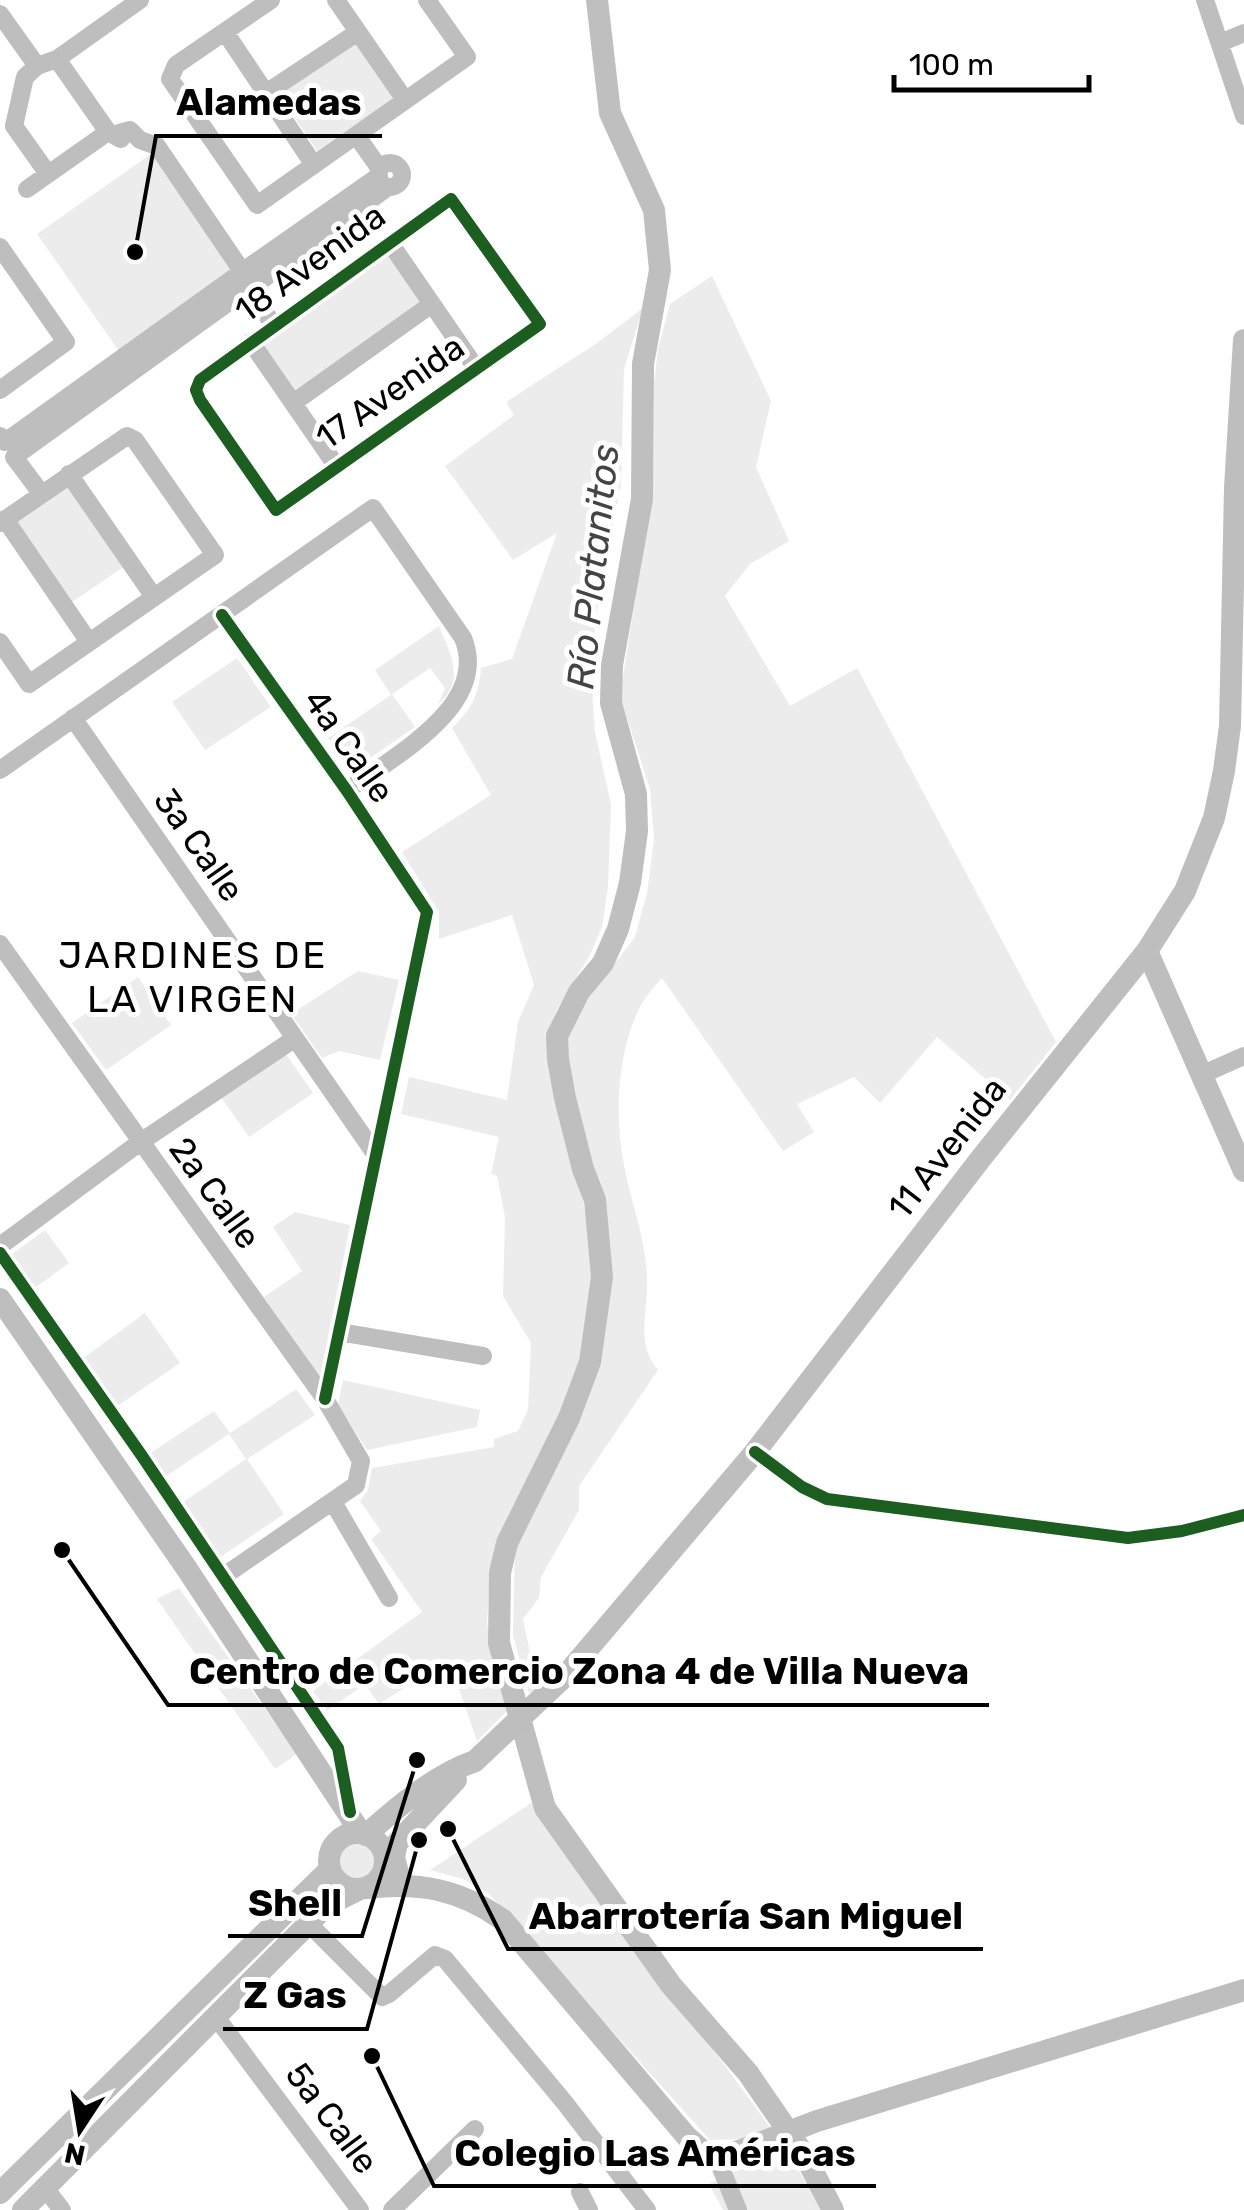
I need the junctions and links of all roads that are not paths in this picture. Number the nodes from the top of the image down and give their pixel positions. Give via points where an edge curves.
1 (140, 0) edge
2 (271, 0) edge
3 (336, 0) edge
4 (428, 0) edge
5 (1205, 0) edge
6 (0, 14) edge
7 (224, 32) junction
8 (358, 32) junction
9 (1244, 33) edge
10 (1220, 42) junction
11 (57, 59) junction
12 (37, 66) junction
13 (266, 93) junction
14 (405, 100) junction
15 (1244, 116) edge
16 (112, 133) junction
17 (359, 134) junction
18 (314, 165) junction
19 (48, 174) junction
20 (27, 189) dead end
21 (390, 243) junction
22 (0, 247) edge
23 (246, 278) junction
24 (432, 304) junction
25 (278, 322) junction
26 (540, 324) joint
27 (1244, 340) edge
28 (251, 342) junction
29 (476, 368) junction
30 (2, 385) edge
31 (293, 403) junction
32 (3, 453) edge
33 (337, 467) junction
34 (68, 474) junction
35 (37, 497) junction
36 (276, 510) joint
37 (2, 521) edge
38 (154, 597) junction
39 (222, 614) junction
40 (0, 642) edge
41 (90, 642) junction
42 (1238, 671) edge
43 (73, 718) junction
44 (0, 770) edge
45 (347, 791) junction
46 (0, 944) edge
47 (1146, 951) junction
48 (294, 1039) junction
49 (1244, 1056) edge
50 (1201, 1075) junction
51 (139, 1143) junction
52 (376, 1155) junction
53 (1244, 1171) edge
54 (0, 1250) edge
55 (0, 1299) edge
56 (340, 1332) junction
57 (483, 1356) dead end
58 (324, 1400) junction
59 (755, 1452) junction
60 (333, 1502) junction
61 (1244, 1514) edge
62 (224, 1576) junction
63 (388, 1598) dead end
64 (476, 1761) junction
65 (341, 1792) junction
66 (364, 1834) junction
67 (330, 1860) junction
68 (411, 1886) junction
69 (363, 1889) junction
70 (308, 1924) junction
71 (1244, 1990) edge
72 (216, 2017) junction
73 (474, 2129) dead end
74 (728, 2153) junction
75 (45, 2188) junction
76 (580, 2192) dead end
77 (0, 2193) edge
78 (23, 2210) edge
79 (62, 2210) edge
80 (360, 2210) edge
81 (392, 2210) edge
82 (589, 2210) edge
83 (647, 2210) edge
84 (738, 2210) edge

1 - 11 street
2 - 7 street
3 - 8 street
4 - 14 street via 467,57
5 - 10 street
6 - 12 street
7 - 13 street
7 - 18 street via 172,70 174,88 257,206
8 - 13 street
8 - 14 street
9 - 10 street
10 - 15 street
11 - 12 street
11 - 16 street
12 - 19 street via 25,77 14,126
13 - 18 street
14 - 17 street
16 - 19 street
16 - 23 street via 127,130 157,146
17 - 18 street
17 - 23 street via 383,174
19 - 20 street
21 - 24 street
21 - 25 street, 18 Avenida
21 - 26 street, 18 Avenida via 451,199
22 - 30 street via 66,342
23 - 25 street
23 - 32 street
24 - 29 street
24 - 31 street
25 - 28 street, 18 Avenida
26 - 29 street, 17 Avenida
27 - 42 main road, 11 Avenida via 1235,488
28 - 31 street
28 - 36 street, 18 Avenida via 196,387
29 - 33 street, 17 Avenida
31 - 33 street
32 - 35 street
33 - 36 street, 17 Avenida
34 - 35 street
34 - 38 street
34 - 38 street via 118,438 136,440 215,555
35 - 37 street
37 - 41 street
38 - 41 street
39 - 43 street
39 - 45 street, 4a Calle
39 - 45 street via 372,508 463,638 470,661 448,714
40 - 41 street via 30,684
42 - 47 main road, 11 Avenida via 1208,838 1185,891
43 - 44 street
43 - 48 street, 3a Calle
45 - 52 street, 4a Calle via 426,912
46 - 51 street, 2a Calle
47 - 50 main road
47 - 59 main road, 11 Avenida
48 - 51 street
48 - 52 street, 3a Calle
49 - 50 street
50 - 53 main road
51 - 54 street
51 - 58 street, 2a Calle
52 - 56 street
54 - 62 street
55 - 65 main road
56 - 57 street
56 - 58 street
58 - 60 street, 2a Calle via 362,1469 356,1485
59 - 61 street via 802,1488 828,1498 1027,1526 1128,1538
59 - 64 main road, 11 Avenida via 543,1698
60 - 62 street
60 - 63 street
62 - 65 street via 338,1748
64 - 66 main road, 11 Avenida
64 - 68 main road via 397,1843 396,1871
65 - 66 main road
65 - 67 main road
66 - 67 main road via 342,1837
66 - 69 main road via 380,1844 385,1860 382,1874
67 - 69 main road via 338,1882
67 - 77 main road
68 - 69 main road
68 - 74 main road via 476,1901 503,1920 687,2137 705,2153
69 - 70 main road via 326,1906
70 - 72 main road
70 - 83 street via 382,1997 435,1956 445,1959
71 - 74 main road
72 - 75 main road
72 - 80 street, 5a Calle
73 - 81 street
74 - 84 street
75 - 78 main road
75 - 79 street
76 - 82 street

